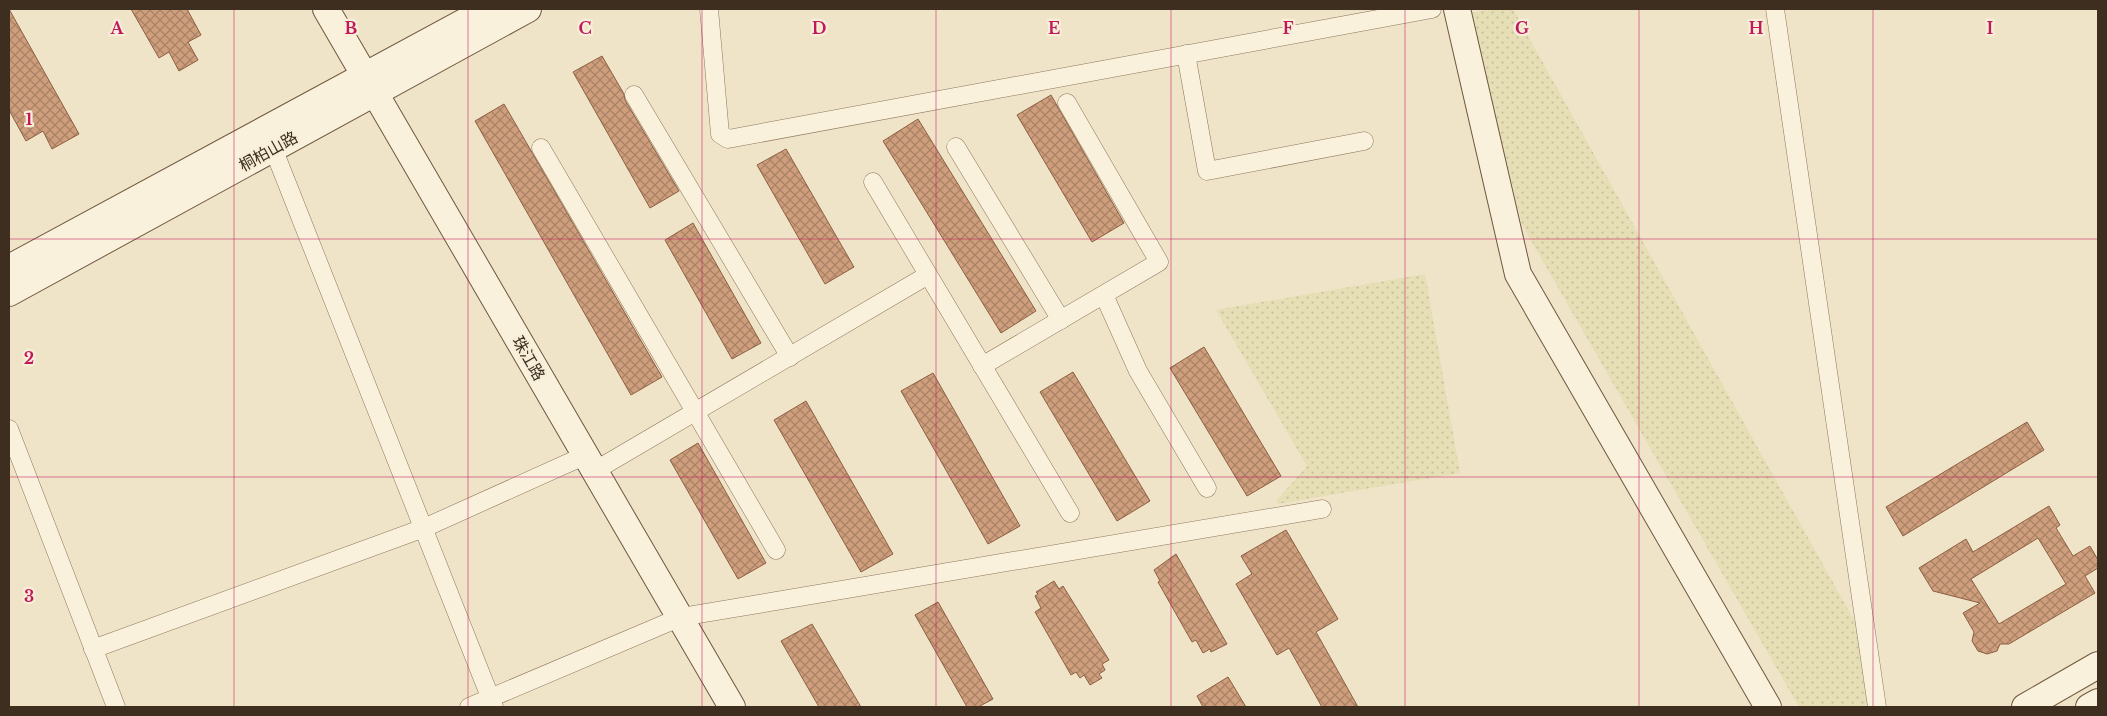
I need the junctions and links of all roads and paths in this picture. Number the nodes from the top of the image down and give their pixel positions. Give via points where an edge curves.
1 (326, 9) edge
2 (488, 9) edge
3 (528, 9) edge
4 (708, 9) edge
5 (1432, 9) edge
6 (1457, 9) edge
7 (1775, 9) edge
8 (1186, 54) junction
9 (368, 84) junction
10 (634, 95) dead end
11 (1067, 103) dead end
12 (1364, 141) dead end
13 (956, 147) dead end
14 (273, 148) junction
15 (541, 148) dead end
16 (873, 182) dead end
17 (9, 268) edge
18 (928, 275) junction
19 (9, 293) edge
20 (1104, 295) junction
21 (1061, 320) junction
22 (790, 357) junction
23 (982, 366) junction
24 (696, 412) junction
25 (9, 429) edge
26 (591, 463) junction
27 (1207, 488) dead end
28 (1322, 509) dead end
29 (1070, 513) dead end
30 (424, 528) junction
31 (776, 550) dead end
32 (681, 617) junction
33 (94, 649) junction
34 (2098, 666) edge
35 (2098, 702) edge
36 (492, 703) edge
37 (116, 707) edge
38 (470, 707) edge
39 (732, 707) edge
40 (1768, 707) edge
41 (1877, 707) edge
42 (2025, 707) edge
43 (2089, 707) edge

1 - 9 street, 珠江路
2 - 9 street, 桐柏山路
3 - 9 street, 桐柏山路
4 - 8 street via 720,134 728,139
5 - 8 street
6 - 40 street via 1518,274
7 - 41 street
8 - 12 street via 1207,171
9 - 14 street, 桐柏山路
9 - 17 street, 桐柏山路
9 - 26 street, 珠江路
10 - 22 street
11 - 20 street via 1159,262
13 - 21 street
14 - 19 street, 桐柏山路
14 - 30 street
15 - 24 street
16 - 18 street
18 - 22 street
18 - 23 street
20 - 21 street
20 - 27 street via 1138,371
21 - 23 street
22 - 24 street
23 - 29 street
24 - 26 street
24 - 31 street
25 - 33 street
26 - 30 street
26 - 32 street, 珠江路
28 - 32 street
30 - 33 street
30 - 36 street
32 - 36 street
32 - 39 street, 珠江路
33 - 37 street
34 - 42 street
35 - 43 street
36 - 38 street

